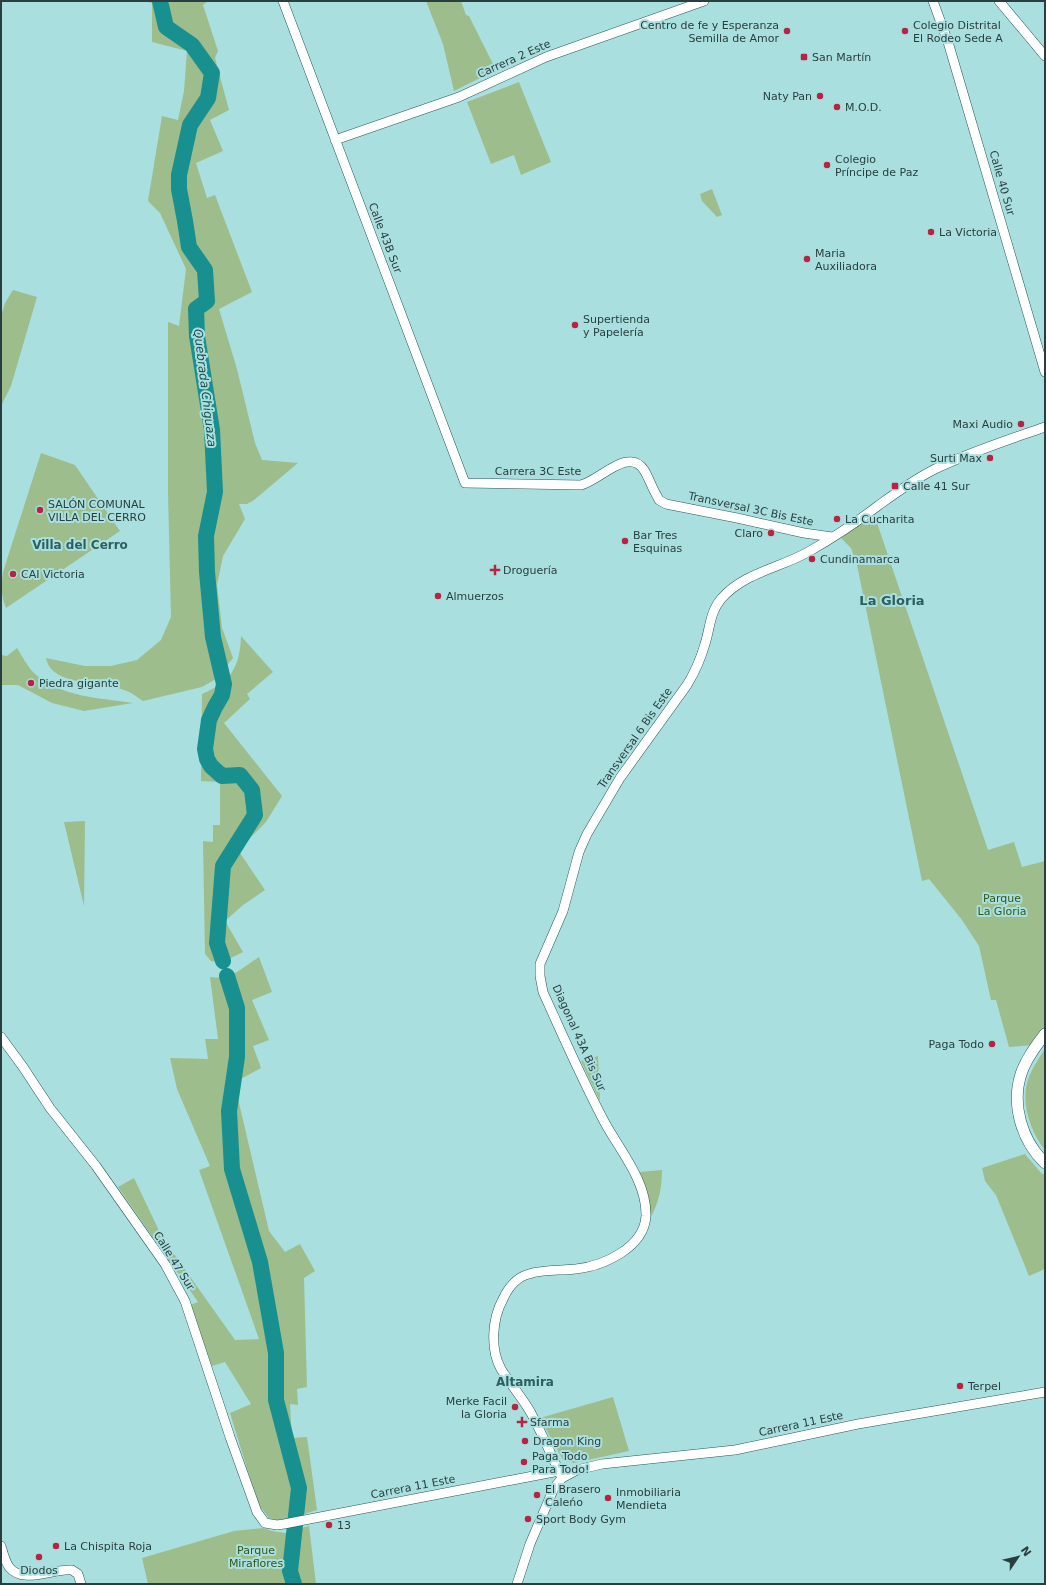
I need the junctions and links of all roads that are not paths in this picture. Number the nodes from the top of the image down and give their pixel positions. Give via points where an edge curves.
1 (283, 1) edge
2 (704, 1) edge
3 (933, 1) edge
4 (999, 1) edge
5 (1045, 56) edge
6 (335, 140) junction
7 (1045, 372) edge
8 (1045, 427) edge
9 (465, 483) joint
10 (666, 504) joint
11 (832, 537) junction
12 (603, 806) joint
13 (1045, 1034) edge
14 (1, 1037) edge
15 (1045, 1163) edge
16 (1045, 1392) edge
17 (561, 1474) junction
18 (271, 1524) joint
19 (1, 1546) edge
20 (81, 1584) edge
21 (517, 1584) edge

1 - 6 street, Calle 43B Sur
2 - 6 street, Carrera 2 Este via 546,57 459,97
3 - 7 street, Calle 40 Sur via 950,50
4 - 5 street
6 - 9 street, Calle 43B Sur
8 - 11 street, Transversal 6 Bis Este via 935,469 899,490
9 - 10 street, Carrera 3C Este via 581,485 621,463 630,461 644,469 659,500
10 - 11 street, Transversal 3C Bis Este
11 - 12 street, Transversal 6 Bis Este via 798,557 740,583 721,599 713,612 702,654 687,685 623,773
12 - 17 street, Diagonal 43A Bis Sur via 579,852 566,904 541,960 540,976 543,992 574,1060 641,1187 646,1216 642,1232 616,1256 577,1269 534,1273 522,1277 502,1300 494,1328 496,1355 502,1370 531,1414
13 - 15 main road via 1026,1063 1019,1080 1017,1100 1027,1138
14 - 18 street, Calle 47 Sur via 165,1264 185,1301 257,1512 265,1523
16 - 17 street, Carrera 11 Este via 858,1424 735,1450 591,1466
17 - 18 street, Carrera 11 Este via 284,1524
17 - 21 street via 542,1514
19 - 20 street via 9,1567 19,1575 28,1577 66,1570 75,1571

